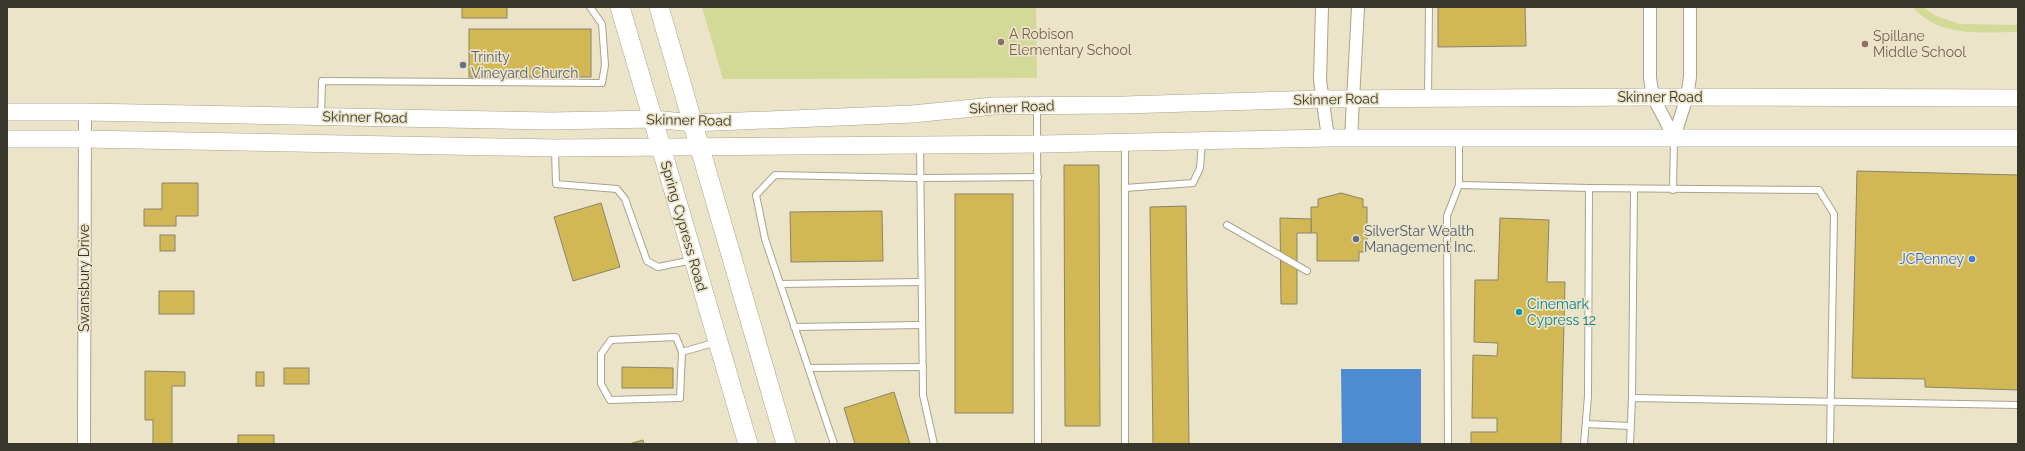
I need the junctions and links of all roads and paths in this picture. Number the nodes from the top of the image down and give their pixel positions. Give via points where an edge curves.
1 (590, 7) edge
2 (620, 7) edge
3 (659, 7) edge
4 (1322, 7) edge
5 (1358, 7) edge
6 (1429, 7) edge
7 (1650, 7) edge
8 (1690, 7) edge
9 (1653, 97) junction
10 (1687, 97) junction
11 (1354, 98) junction
12 (2018, 98) edge
13 (1323, 99) junction
14 (1428, 100) junction
15 (1037, 105) junction
16 (7, 112) edge
17 (85, 112) junction
18 (319, 116) junction
19 (653, 119) junction
20 (693, 123) junction
21 (1674, 137) junction
22 (1328, 138) junction
23 (1352, 138) junction
24 (1459, 138) junction
25 (2018, 138) edge
26 (7, 139) edge
27 (84, 139) junction
28 (1202, 140) junction
29 (1124, 142) junction
30 (316, 143) junction
31 (1038, 144) junction
32 (920, 145) junction
33 (700, 147) junction
34 (555, 148) junction
35 (662, 148) junction
36 (1038, 177) junction
37 (920, 178) junction
38 (1459, 185) junction
39 (1125, 188) junction
40 (1589, 188) junction
41 (1634, 189) junction
42 (1674, 190) junction
43 (1227, 226) dead end
44 (694, 259) junction
45 (1307, 271) dead end
46 (921, 282) junction
47 (780, 284) junction
48 (922, 324) junction
49 (794, 327) junction
50 (718, 342) junction
51 (682, 352) junction
52 (923, 367) junction
53 (809, 368) junction
54 (1632, 398) junction
55 (1831, 402) junction
56 (2018, 405) edge
57 (1586, 424) junction
58 (1630, 426) junction
59 (84, 444) edge
60 (748, 444) edge
61 (786, 444) edge
62 (834, 444) edge
63 (934, 444) edge
64 (1038, 444) edge
65 (1125, 444) edge
66 (1448, 444) edge
67 (1584, 444) edge
68 (1630, 444) edge
69 (1830, 444) edge

1 - 18 lane via 602,24 605,65 602,83 322,81
2 - 19 main road, Spring Cypress Road
3 - 20 main road
4 - 13 street via 1320,80
5 - 11 street
6 - 14 lane
7 - 9 street via 1650,78
8 - 10 street via 1690,77
9 - 10 street, Skinner Road
9 - 14 street, Skinner Road
9 - 21 street
10 - 12 street, Skinner Road
10 - 21 street
11 - 13 street, Skinner Road
11 - 14 street, Skinner Road
11 - 23 street
13 - 15 street, Skinner Road
13 - 22 street
15 - 20 street, Skinner Road via 817,119
15 - 31 lane
16 - 17 street, Skinner Road
17 - 18 street, Skinner Road
17 - 27 street, Swansbury Drive
18 - 19 street, Skinner Road via 551,121
18 - 30 street
19 - 20 street, Skinner Road
19 - 35 main road, Spring Cypress Road
20 - 33 main road
21 - 24 street, Skinner Road
21 - 25 street, Skinner Road
21 - 42 lane
22 - 23 street, Skinner Road
22 - 28 street, Skinner Road
23 - 24 street, Skinner Road
24 - 38 lane
26 - 27 street, Skinner Road
27 - 30 street, Skinner Road
27 - 59 street, Swansbury Drive
28 - 29 street, Skinner Road
28 - 39 lane via 1200,168 1193,184
29 - 31 street, Skinner Road
29 - 39 lane
30 - 34 street, Skinner Road
31 - 32 street, Skinner Road
31 - 36 lane
32 - 33 street, Skinner Road
32 - 37 lane
33 - 35 street, Skinner Road
33 - 61 main road
34 - 35 street, Skinner Road
34 - 44 lane via 556,184 605,186 617,189 625,199 647,261 658,267
35 - 44 main road, Spring Cypress Road
36 - 37 lane
36 - 64 lane
37 - 46 lane
37 - 47 lane via 775,175 756,195 765,239
38 - 40 lane
38 - 66 lane via 1447,216
39 - 65 lane
40 - 41 lane
40 - 57 lane
41 - 42 lane
41 - 54 lane
42 - 55 lane via 1819,190 1834,214
43 - 45 lane
44 - 50 main road, Spring Cypress Road
46 - 47 lane
46 - 48 lane
47 - 49 lane
48 - 49 lane
48 - 52 lane
49 - 53 lane
50 - 51 lane
50 - 60 main road, Spring Cypress Road
51 - 51 lane via 680,398 610,400 601,384 601,354 611,340 676,337
52 - 53 lane
52 - 63 lane via 923,395
53 - 62 lane
54 - 55 lane
54 - 58 lane
55 - 56 lane
55 - 69 lane
57 - 58 lane
57 - 67 lane
58 - 68 lane

